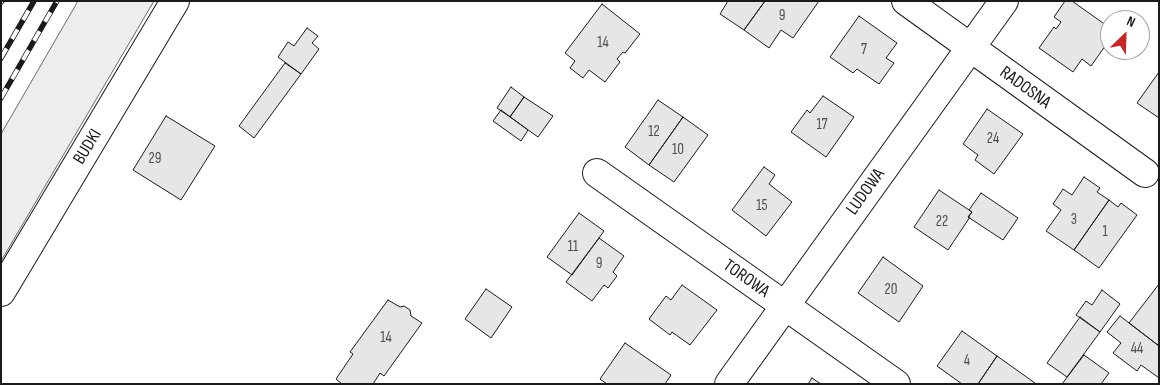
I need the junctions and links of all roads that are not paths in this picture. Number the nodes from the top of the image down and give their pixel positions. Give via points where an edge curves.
1 (175, 1) edge
2 (906, 1) edge
3 (1004, 1) edge
4 (970, 48) junction
5 (597, 173) dead end
6 (1145, 173) dead end
7 (1, 292) edge
8 (784, 306) junction
9 (729, 384) edge
10 (896, 384) edge

1 - 7 street, BUDKI
2 - 4 street, RADOSNA
3 - 4 street, LUDOWA
4 - 6 street, RADOSNA
4 - 8 street, LUDOWA
5 - 8 street, TOROWA
8 - 9 street, LUDOWA
8 - 10 street, TOROWA

